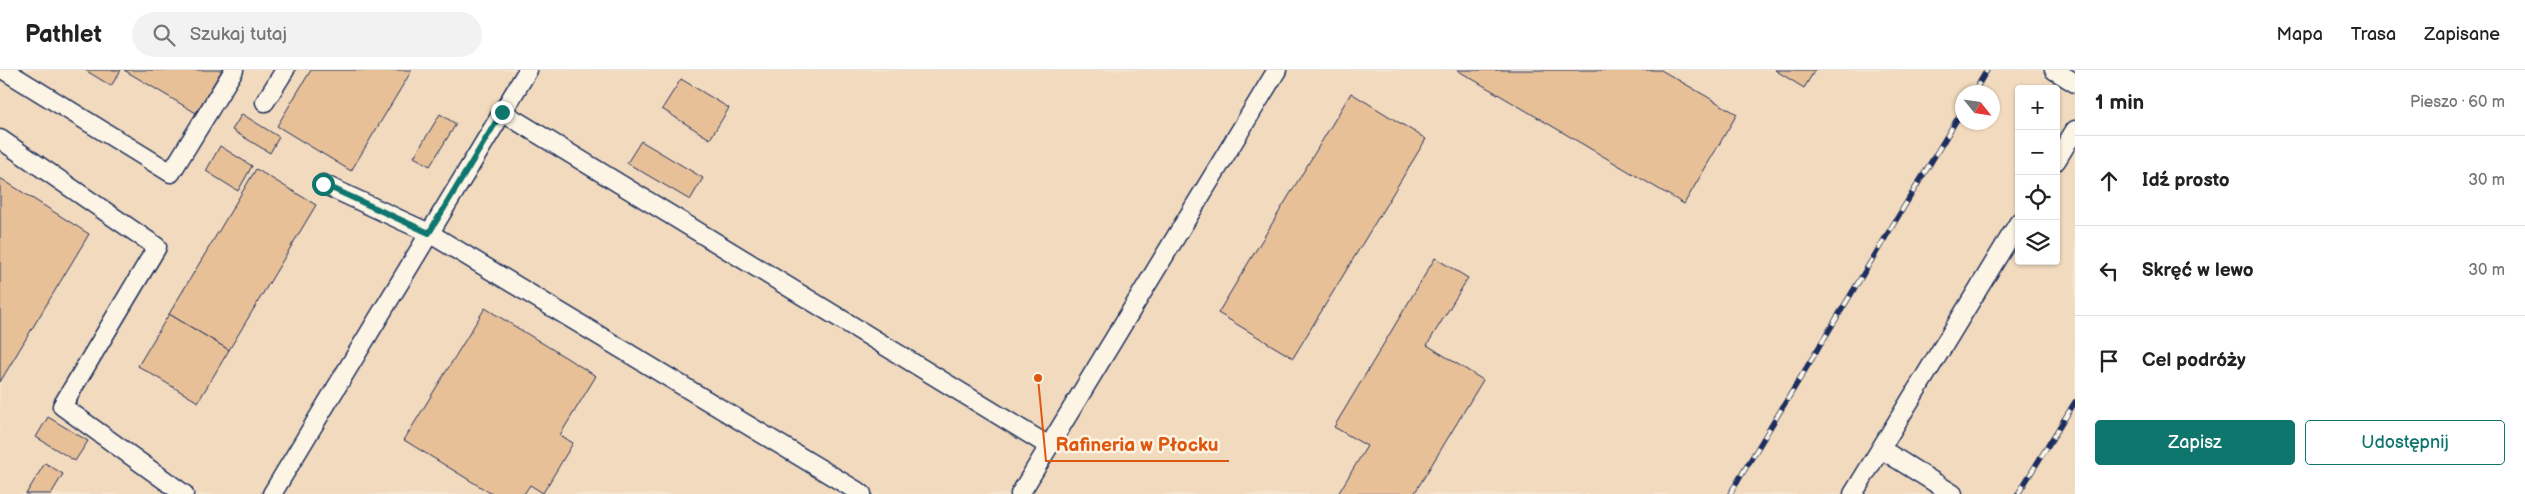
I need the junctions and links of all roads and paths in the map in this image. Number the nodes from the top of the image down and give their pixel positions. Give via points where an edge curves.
1 (4, 70) edge
2 (234, 70) edge
3 (285, 70) edge
4 (528, 70) edge
5 (1277, 70) edge
6 (2054, 70) edge
7 (2075, 83) edge
8 (265, 102) dead end
9 (502, 112) junction
10 (2075, 130) edge
11 (0, 139) edge
12 (2060, 154) edge
13 (323, 184) dead end
14 (2015, 229) edge
15 (429, 233) junction
16 (1049, 446) junction
17 (1880, 449) junction
18 (184, 494) edge
19 (272, 494) edge
20 (862, 494) edge
21 (1020, 494) edge
22 (1853, 494) edge
23 (1953, 494) edge

1 - 2 lane via 170,173
3 - 8 lane
4 - 9 lane
5 - 16 lane
6 - 7 lane
9 - 15 lane
9 - 16 lane
10 - 12 lane
11 - 18 lane via 157,247 62,406
13 - 15 lane
14 - 17 lane
15 - 19 lane
15 - 20 lane
16 - 21 lane
17 - 22 lane
17 - 23 lane

